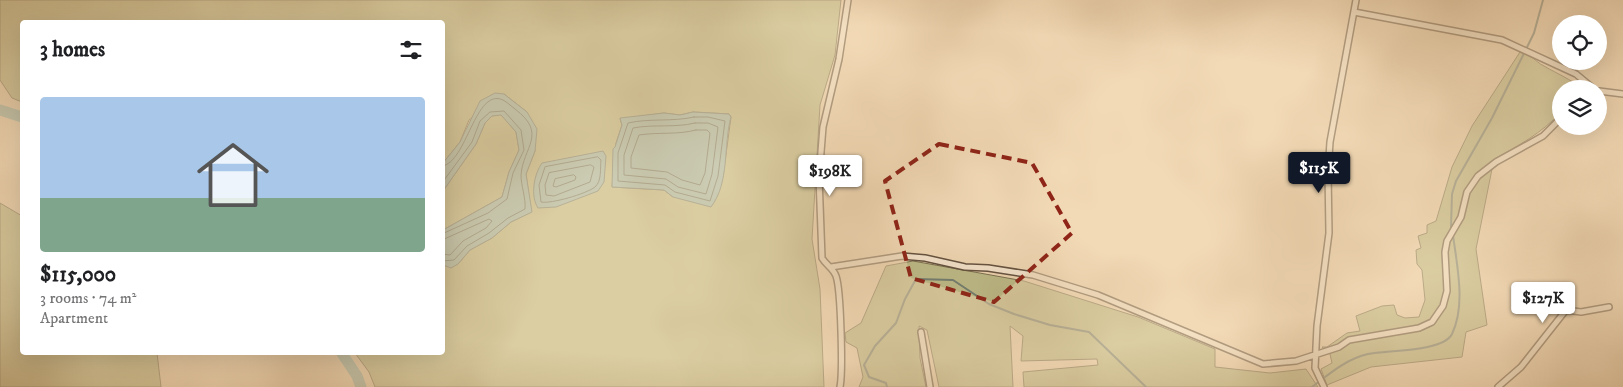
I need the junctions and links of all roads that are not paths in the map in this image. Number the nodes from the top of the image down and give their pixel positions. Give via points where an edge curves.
1 (848, 0) edge
2 (1356, 0) edge
3 (1354, 12) junction
4 (1583, 80) edge
5 (1607, 92) edge
6 (1623, 94) edge
7 (1552, 127) edge
8 (831, 267) junction
9 (1609, 308) dead end
10 (921, 332) dead end
11 (1316, 356) junction
12 (1324, 386) edge
13 (840, 387) edge
14 (930, 387) edge
15 (1498, 387) edge

1 - 8 street via 839,60 823,127 819,178 822,258
2 - 3 street
3 - 4 street via 1490,36
3 - 11 street via 1330,142 1329,233
5 - 6 street
7 - 11 street via 1543,136 1496,162 1478,176 1467,192 1461,217 1447,241 1447,291 1443,306 1432,322 1419,328 1349,340
8 - 11 street via 902,256 1033,275 1123,305 1263,364
8 - 13 street via 837,278
9 - 15 street via 1566,310 1521,367
10 - 14 street
11 - 12 street via 1315,368

